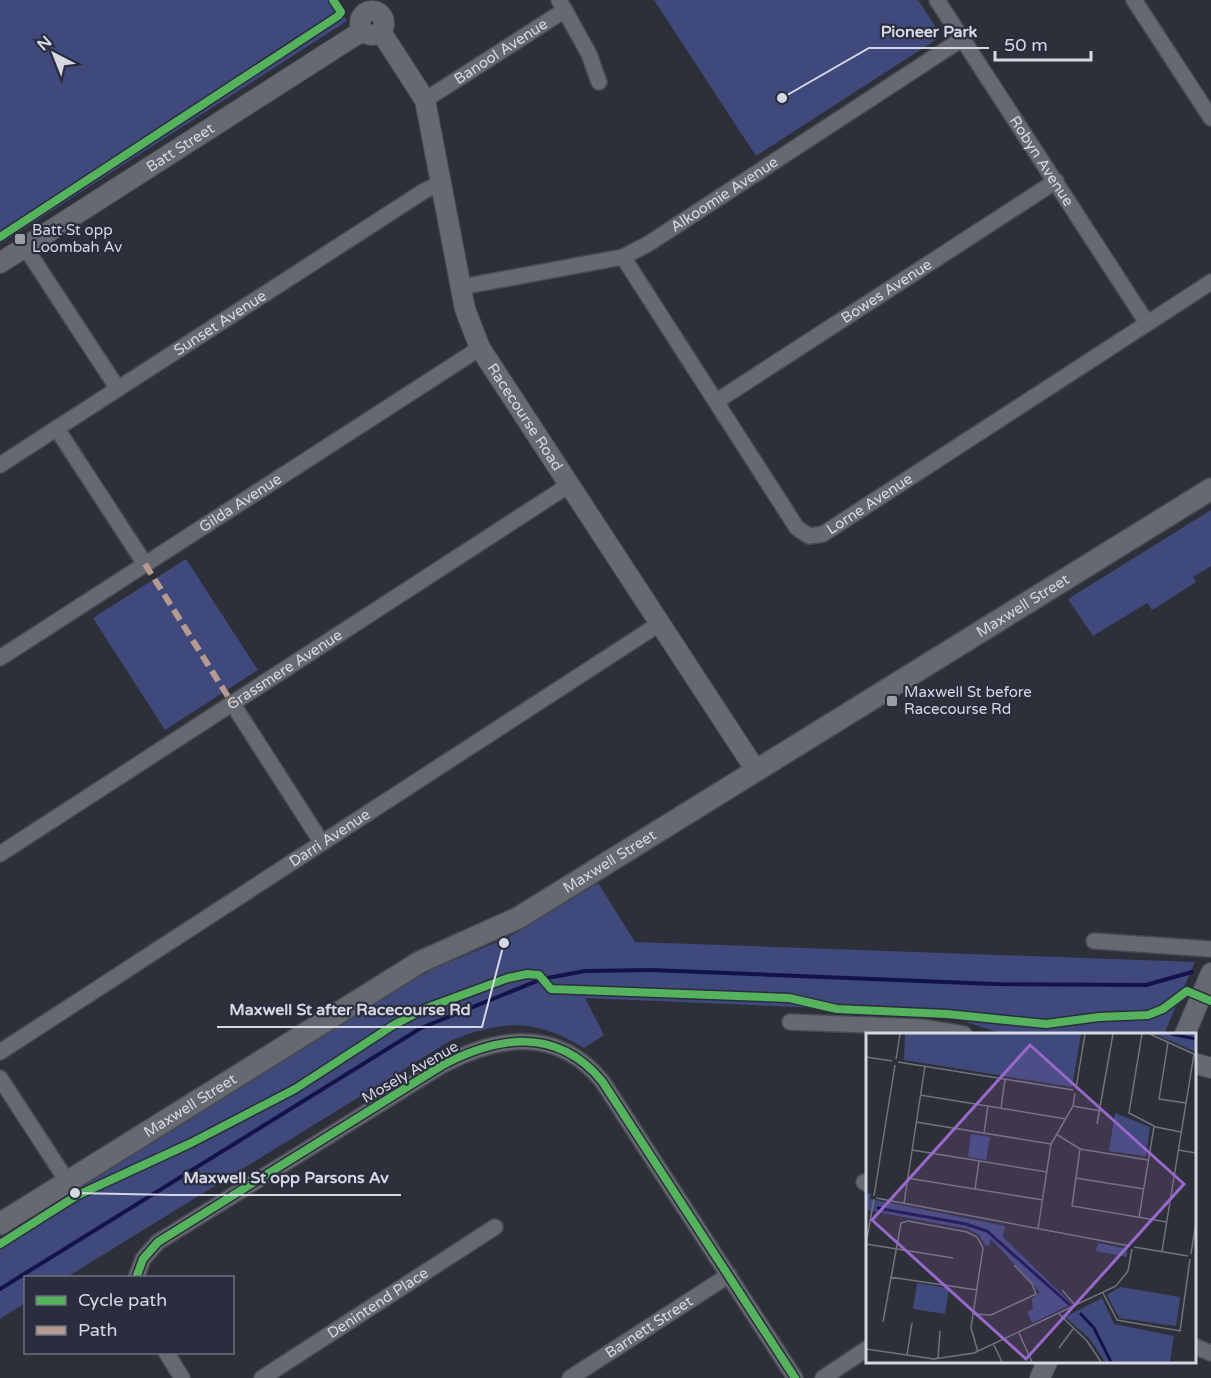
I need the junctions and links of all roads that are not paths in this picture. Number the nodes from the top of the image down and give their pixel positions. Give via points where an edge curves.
1 (937, 0) edge
2 (1134, 0) edge
3 (562, 5) edge
4 (364, 6) edge
5 (372, 32) junction
6 (962, 39) junction
7 (598, 82) dead end
8 (426, 100) junction
9 (1211, 118) edge
10 (1056, 181) junction
11 (442, 183) junction
12 (25, 247) junction
13 (623, 257) junction
14 (0, 263) edge
15 (1211, 282) edge
16 (461, 287) junction
17 (1147, 323) junction
18 (480, 348) junction
19 (118, 388) junction
20 (717, 401) junction
21 (57, 429) junction
22 (0, 465) edge
23 (569, 485) junction
24 (1211, 489) edge
25 (145, 564) junction
26 (659, 624) junction
27 (0, 658) edge
28 (232, 703) junction
29 (754, 769) junction
30 (322, 843) junction
31 (0, 854) edge
32 (1094, 941) dead end
33 (1211, 949) edge
34 (1211, 973) edge
35 (789, 1022) dead end
36 (953, 1033) edge
37 (1186, 1033) edge
38 (0, 1052) edge
39 (1196, 1064) edge
40 (1211, 1068) edge
41 (0, 1078) edge
42 (67, 1181) junction
43 (0, 1224) edge
44 (495, 1227) dead end
45 (729, 1275) junction
46 (137, 1276) edge
47 (1196, 1347) edge
48 (866, 1349) edge
49 (1211, 1353) edge
50 (167, 1354) edge
51 (1047, 1363) edge
52 (182, 1378) edge
53 (262, 1378) edge
54 (570, 1378) edge
55 (795, 1378) edge
56 (823, 1378) edge
57 (1040, 1378) edge

1 - 6 street, Robyn Avenue
2 - 9 street
3 - 7 street via 589,54
3 - 8 street, Banool Avenue
4 - 5 street via 360,20
5 - 8 street, Racecourse Road
5 - 12 street, Batt Street
6 - 10 street, Robyn Avenue
6 - 13 street, Alkoomie Avenue
8 - 11 street, Racecourse Road
10 - 17 street, Robyn Avenue
10 - 20 street, Bowes Avenue
11 - 16 street, Racecourse Road
11 - 19 street, Sunset Avenue
12 - 14 street, Batt Street
12 - 19 street
13 - 16 street, Alkoomie Avenue
13 - 20 street, Lorne Avenue
15 - 17 street, Lorne Avenue
16 - 18 street, Racecourse Road via 467,320
17 - 20 street, Lorne Avenue via 819,535 805,535 797,528
18 - 23 street, Racecourse Road
18 - 25 street, Gilda Avenue
19 - 21 street, Sunset Avenue
21 - 22 street, Sunset Avenue
21 - 25 street
23 - 26 street, Racecourse Road
23 - 28 street, Grassmere Avenue
24 - 29 main road, Maxwell Street
25 - 27 street, Gilda Avenue
26 - 29 street, Racecourse Road
26 - 30 street, Darri Avenue
28 - 30 street
28 - 31 street, Grassmere Avenue
29 - 42 main road, Maxwell Street via 518,918 420,962
30 - 38 street, Darri Avenue
32 - 33 street
34 - 37 street
35 - 36 street via 921,1027
39 - 40 street
41 - 42 street
42 - 43 main road, Maxwell Street
44 - 53 street, Denintend Place
45 - 46 street, Mosely Avenue via 596,1074 559,1049 518,1041 468,1053 411,1085 158,1242 143,1259
45 - 54 street, Barnett Street
45 - 55 street, Mosely Avenue
47 - 49 street
48 - 56 street
50 - 52 street
51 - 57 street

